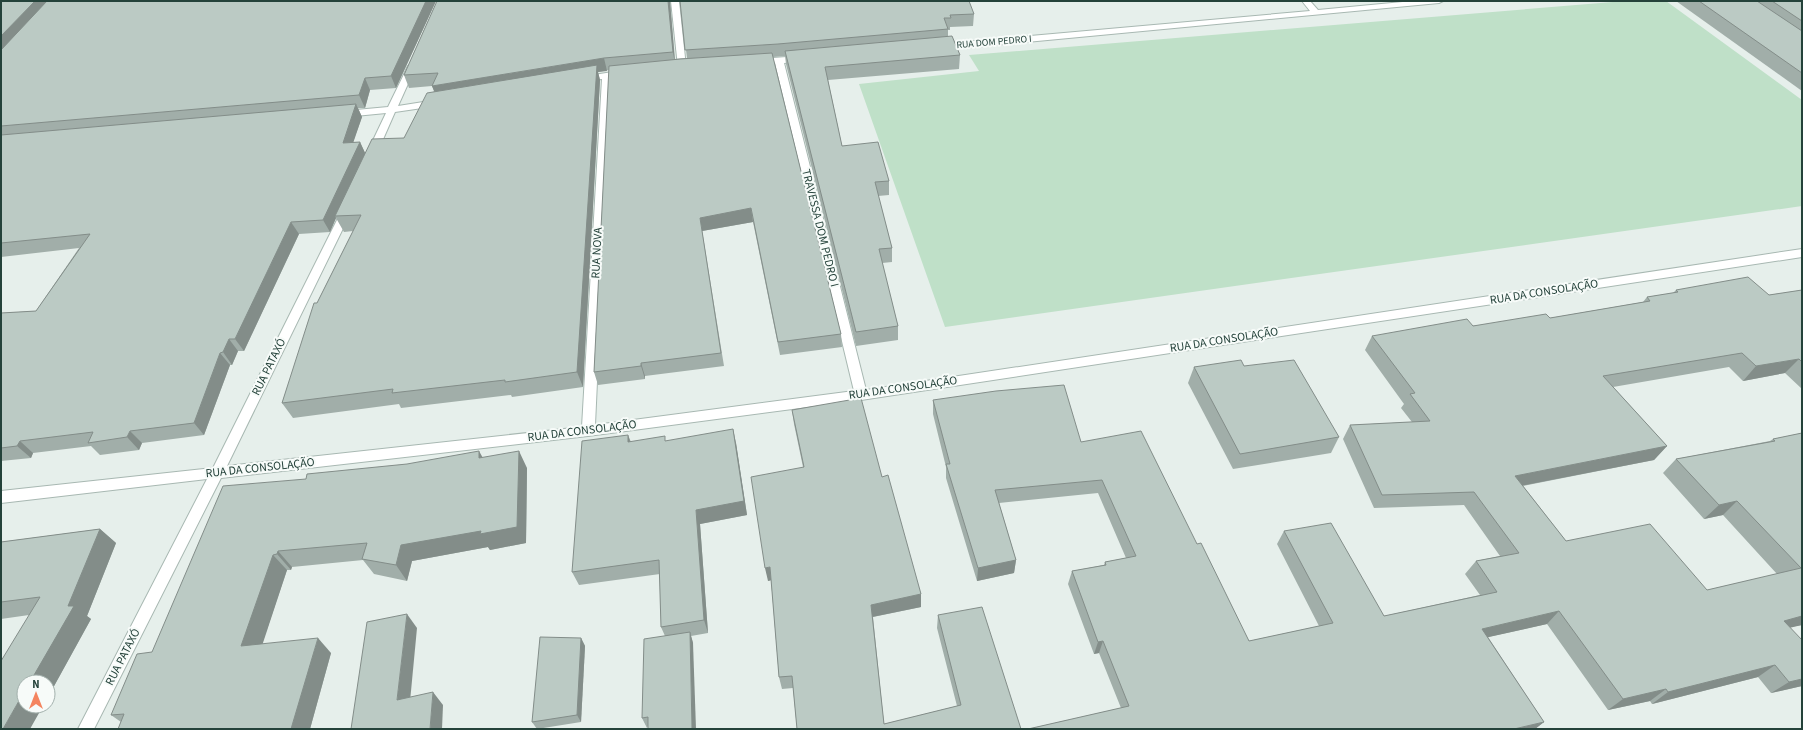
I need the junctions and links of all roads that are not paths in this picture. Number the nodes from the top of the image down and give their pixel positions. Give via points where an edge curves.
1 (675, 1) edge
2 (1306, 1) edge
3 (1439, 1) edge
4 (1316, 13) junction
5 (929, 48) edge
6 (416, 56) edge
7 (810, 58) edge
8 (779, 61) junction
9 (749, 63) edge
10 (682, 67) edge
11 (637, 72) edge
12 (607, 75) junction
13 (576, 80) edge
14 (445, 102) edge
15 (391, 110) junction
16 (336, 115) edge
17 (366, 167) edge
18 (351, 203) edge
19 (1802, 253) edge
20 (861, 395) junction
21 (588, 432) junction
22 (217, 473) junction
23 (1, 497) edge
24 (86, 729) edge

1 - 10 street
2 - 4 street
3 - 4 street, RUA DOM PEDRO I
4 - 5 street, RUA DOM PEDRO I
6 - 15 street
7 - 8 street
8 - 9 street
8 - 20 street, TRAVESSA DOM PEDRO I
11 - 12 street
12 - 13 street
12 - 21 street, RUA NOVA
14 - 15 street
15 - 16 street
15 - 17 street
18 - 22 street, RUA PATAXÓ
19 - 20 street, RUA DA CONSOLAÇÃO
20 - 21 street, RUA DA CONSOLAÇÃO
21 - 22 street, RUA DA CONSOLAÇÃO
22 - 23 street, RUA DA CONSOLAÇÃO
22 - 24 street, RUA PATAXÓ

